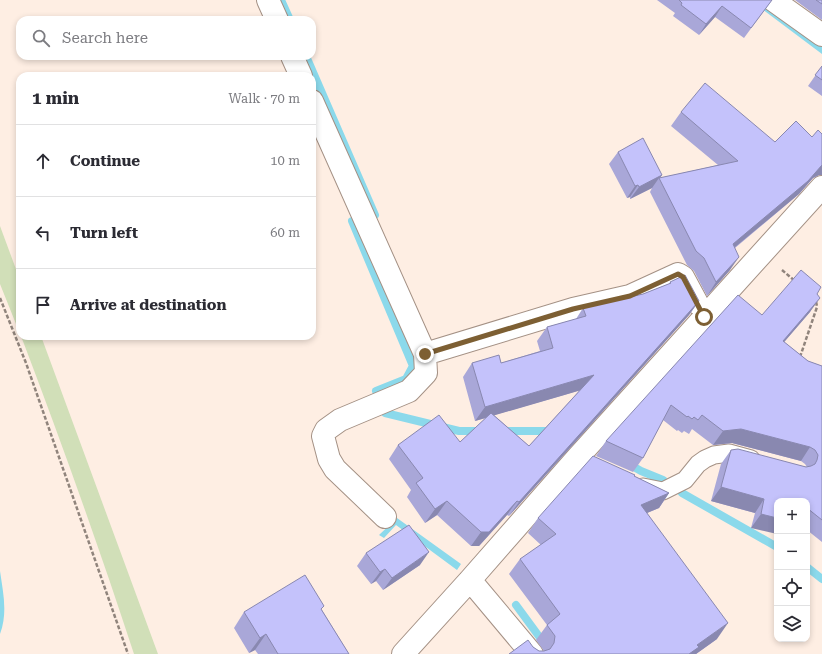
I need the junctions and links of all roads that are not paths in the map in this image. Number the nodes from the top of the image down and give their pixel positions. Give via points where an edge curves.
1 (268, 0) edge
2 (773, 0) edge
3 (275, 16) edge
4 (822, 35) edge
5 (294, 60) edge
6 (299, 72) edge
7 (316, 110) edge
8 (822, 188) edge
9 (704, 317) junction
10 (425, 354) junction
11 (765, 462) edge
12 (629, 481) edge
13 (386, 517) dead end
14 (470, 580) junction
15 (403, 654) edge
16 (532, 654) edge

1 - 3 street
2 - 4 street
5 - 6 street
7 - 10 street
8 - 9 street
9 - 10 street via 683,277 678,274 630,296 573,309
9 - 14 street via 583,461
10 - 13 street via 426,373 409,391 340,420 330,426 323,436 328,459 335,469
11 - 12 lane via 729,453 714,455 698,464 685,480 663,491 642,487
14 - 15 street
14 - 16 street

